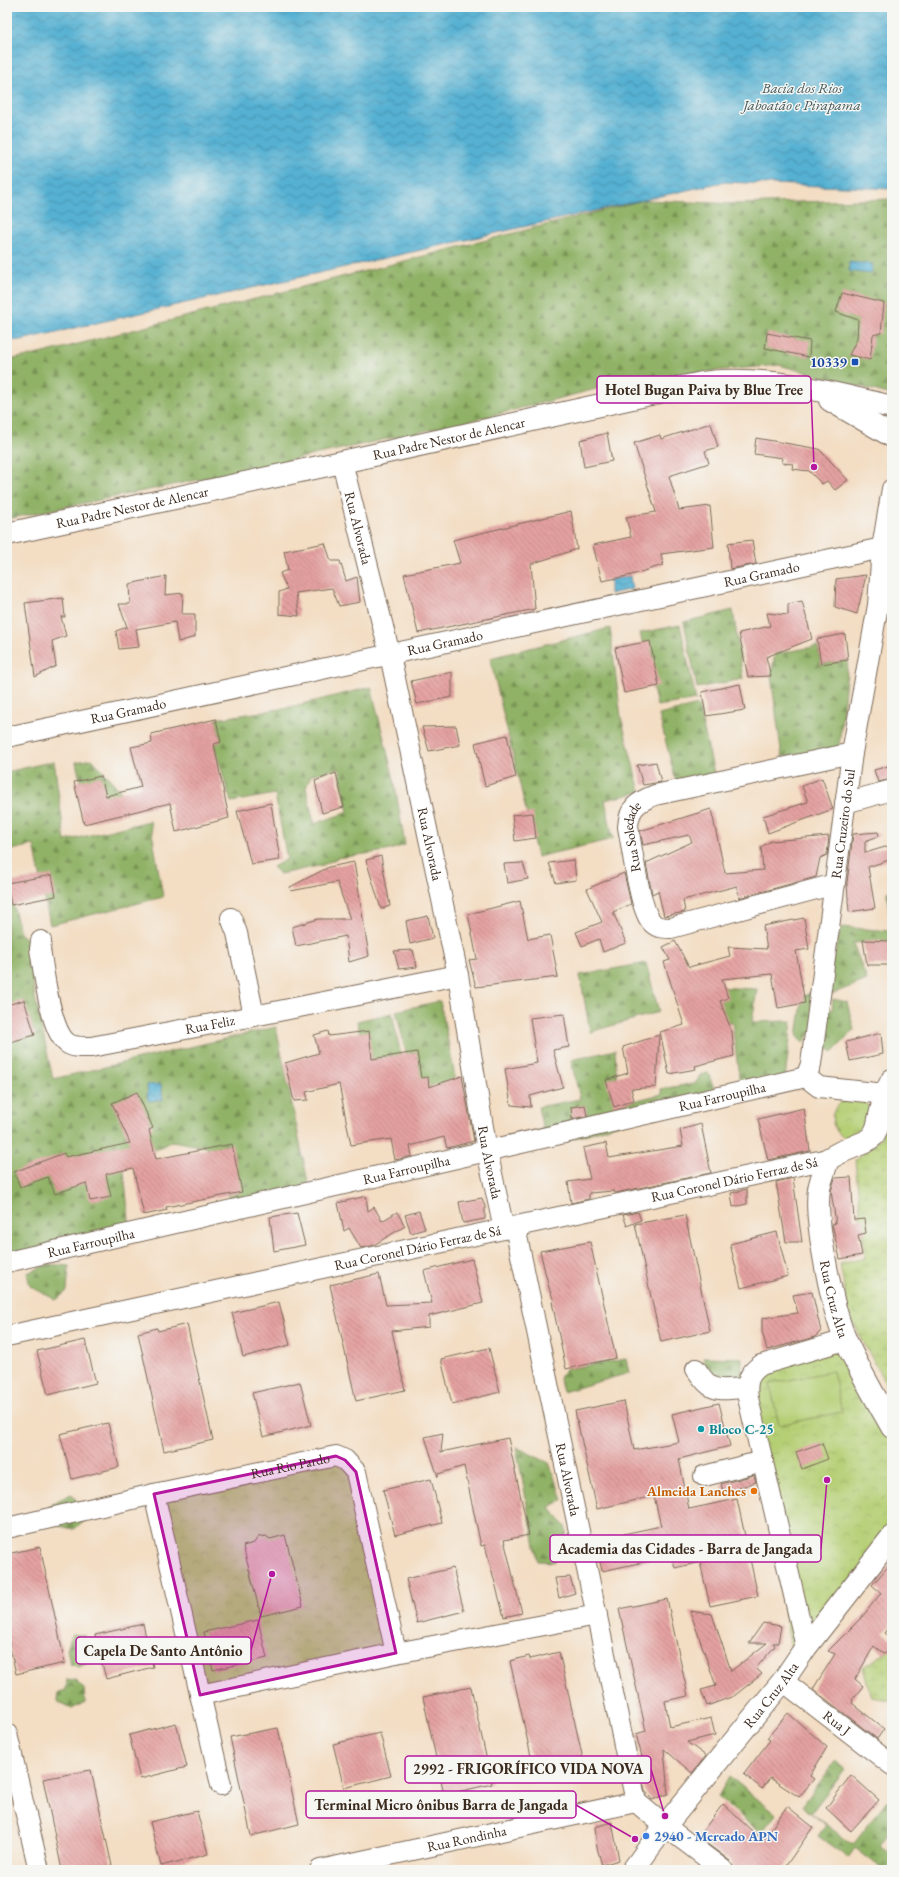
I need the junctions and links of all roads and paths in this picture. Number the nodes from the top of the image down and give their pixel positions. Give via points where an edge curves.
1 (800, 387) junction
2 (892, 407) edge
3 (892, 436) edge
4 (342, 462) junction
5 (892, 489) edge
6 (7, 534) edge
7 (882, 548) junction
8 (885, 603) edge
9 (390, 655) junction
10 (7, 737) edge
11 (852, 753) junction
12 (892, 790) edge
13 (845, 803) junction
14 (835, 884) junction
15 (231, 918) dead end
16 (42, 941) dead end
17 (458, 975) junction
18 (254, 1016) junction
19 (806, 1077) junction
20 (889, 1087) edge
21 (487, 1151) junction
22 (828, 1159) junction
23 (509, 1228) junction
24 (7, 1262) edge
25 (7, 1336) edge
26 (845, 1340) junction
27 (696, 1369) dead end
28 (746, 1388) junction
29 (892, 1427) edge
30 (763, 1461) junction
31 (704, 1476) dead end
32 (154, 1494) junction
33 (7, 1528) edge
34 (892, 1537) edge
35 (597, 1615) junction
36 (806, 1647) junction
37 (396, 1653) junction
38 (783, 1681) junction
39 (200, 1695) junction
40 (7, 1734) edge
41 (892, 1765) edge
42 (221, 1785) dead end
43 (636, 1802) junction
44 (665, 1826) junction
45 (39, 1870) edge
46 (320, 1870) edge
47 (633, 1870) edge
48 (723, 1870) edge

1 - 2 main road, Rua Padre Nestor de Alencar
1 - 3 main road via 836,403
1 - 4 main road, Rua Padre Nestor de Alencar via 754,381 720,381
4 - 6 main road, Rua Padre Nestor de Alencar
4 - 9 street, Rua Alvorada
5 - 7 street, Rua Cruzeiro do Sul
7 - 8 street, Rua Cruzeiro do Sul
7 - 9 street, Rua Gramado
8 - 11 street, Rua Cruzeiro do Sul
9 - 10 street, Rua Gramado
9 - 17 street, Rua Alvorada
11 - 13 street, Rua Cruzeiro do Sul
11 - 14 street, Rua Soledade via 655,795 641,800 629,816 628,827 644,908 650,920 659,927 671,928
12 - 13 street
13 - 14 street, Rua Cruzeiro do Sul
14 - 19 street, Rua Cruzeiro do Sul via 811,1064
15 - 18 street via 237,933
16 - 18 street, Rua Feliz via 40,949 54,1023 60,1037 74,1047 91,1047
17 - 18 street, Rua Feliz
17 - 21 street, Rua Alvorada
19 - 20 street via 819,1087
19 - 21 street, Rua Farroupilha
20 - 22 main road via 877,1128 872,1136 866,1142
21 - 23 street, Rua Alvorada
21 - 24 street, Rua Farroupilha
22 - 23 street, Rua Coronel Dário Ferraz de Sá
22 - 26 main road, Rua Cruz Alta via 819,1190 820,1223 831,1291
23 - 25 street, Rua Coronel Dário Ferraz de Sá
23 - 35 street, Rua Alvorada
26 - 28 street via 761,1365 752,1371 747,1379
26 - 29 main road, Rua Cruz Alta
27 - 28 street via 706,1384 716,1389
28 - 30 street
30 - 31 street
30 - 36 street
32 - 33 street, Rua Rio Pardo
32 - 37 street, Rua Rio Pardo via 336,1456 345,1460 356,1472
32 - 39 street
34 - 36 main road, Rua Cruz Alta
35 - 37 street
35 - 43 street, Rua Alvorada
36 - 38 main road, Rua Cruz Alta
37 - 39 street
38 - 41 street, Rua J
38 - 44 main road, Rua Cruz Alta
39 - 42 street
40 - 45 street
43 - 44 street
43 - 46 street, Rua Rondinha
44 - 47 main road, Rua Cruz Alta
44 - 48 street

